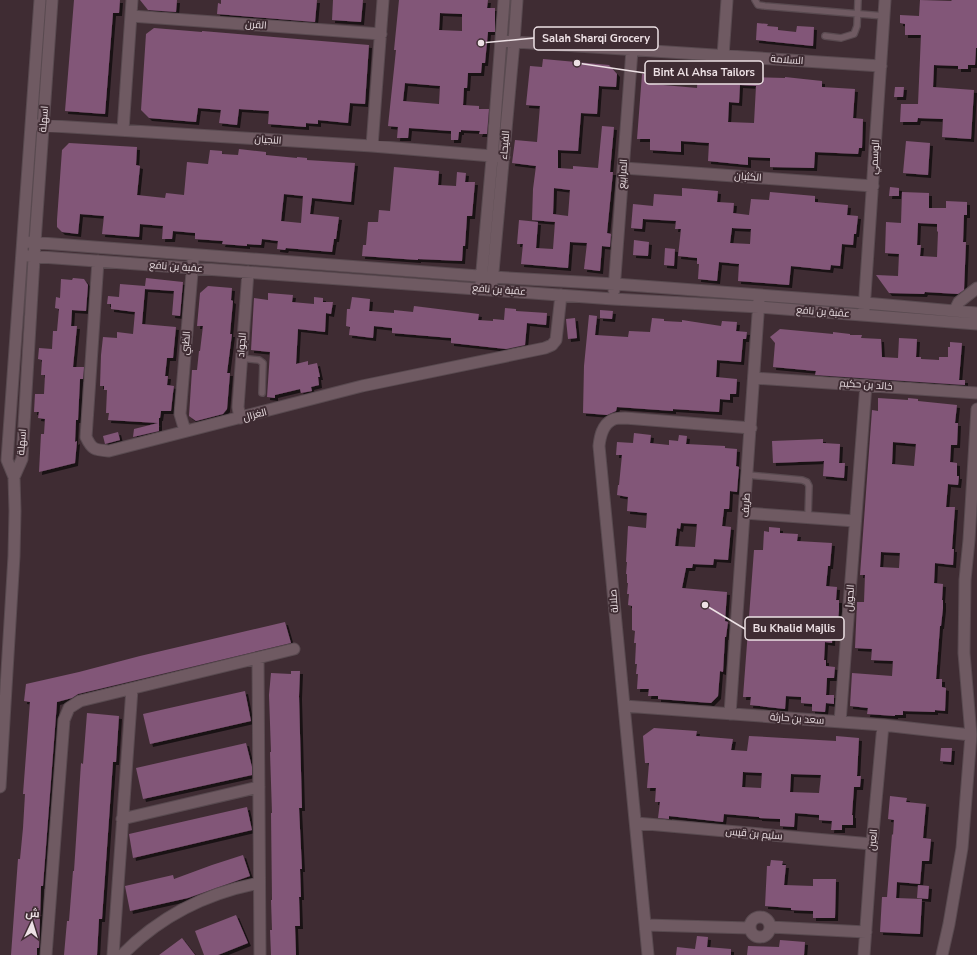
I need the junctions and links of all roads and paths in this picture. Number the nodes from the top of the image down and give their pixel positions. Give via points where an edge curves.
1 (40, 0) edge
2 (52, 0) edge
3 (132, 0) edge
4 (383, 0) edge
5 (504, 0) edge
6 (517, 0) edge
7 (728, 0) edge
8 (755, 0) edge
9 (858, 0) edge
10 (885, 0) edge
11 (857, 14) junction
12 (130, 16) junction
13 (884, 16) junction
14 (380, 34) junction
15 (825, 36) dead end
16 (501, 41) junction
17 (514, 42) junction
18 (632, 50) junction
19 (723, 56) junction
20 (881, 66) junction
21 (31, 125) junction
22 (44, 126) junction
23 (123, 130) junction
24 (372, 146) junction
25 (498, 157) junction
26 (624, 168) junction
27 (872, 186) junction
28 (22, 241) junction
29 (35, 242) junction
30 (194, 253) junction
31 (22, 255) junction
32 (34, 257) junction
33 (98, 261) junction
34 (193, 268) junction
35 (248, 272) junction
36 (487, 276) junction
37 (615, 284) junction
38 (977, 288) edge
39 (486, 290) junction
40 (561, 295) junction
41 (760, 295) junction
42 (613, 299) junction
43 (864, 303) junction
44 (759, 307) junction
45 (912, 307) junction
46 (955, 310) junction
47 (977, 313) edge
48 (864, 315) junction
49 (911, 319) junction
50 (977, 324) edge
51 (241, 358) junction
52 (754, 378) junction
53 (866, 385) junction
54 (977, 393) edge
55 (262, 394) dead end
56 (977, 410) edge
57 (240, 418) junction
58 (751, 428) junction
59 (185, 431) junction
60 (748, 475) junction
61 (14, 477) junction
62 (745, 513) junction
63 (808, 518) junction
64 (855, 521) junction
65 (294, 649) dead end
66 (258, 658) junction
67 (132, 689) junction
68 (624, 706) junction
69 (730, 714) junction
70 (840, 722) junction
71 (883, 725) junction
72 (971, 735) junction
73 (0, 787) edge
74 (259, 787) junction
75 (122, 819) junction
76 (636, 823) junction
77 (872, 844) junction
78 (260, 882) junction
79 (646, 925) junction
80 (866, 932) junction
81 (46, 955) edge
82 (113, 955) edge
83 (122, 955) edge
84 (260, 955) edge
85 (648, 955) edge
86 (864, 955) edge
87 (942, 955) edge

1 - 21 street, اسهلة
2 - 22 street, اسهلة
3 - 12 street
4 - 14 street
5 - 16 street, الفيحاء
6 - 17 street, الفيحاء
7 - 19 street
8 - 11 lane via 758,5 765,6
9 - 11 lane
10 - 13 street, الوسمي
11 - 13 lane
11 - 15 lane via 854,34 841,38
12 - 14 street, القرن
12 - 23 street
13 - 20 street, الوسمي
14 - 24 street
16 - 17 street, السلامة
16 - 25 street, الفيحاء
17 - 18 street, السلامة
17 - 25 street, الفيحاء
18 - 19 street, السلامة
18 - 26 street, المرابيع
19 - 20 street, السلامة
20 - 27 street, الوسمي
21 - 22 street, النجيان
21 - 28 street, اسهلة
22 - 23 street, النجيان
22 - 29 street, اسهلة
23 - 24 street, النجيان
24 - 25 street, النجيان
25 - 36 street, الفيحاء
26 - 27 street, الكثبان
26 - 37 street, المرابيع
27 - 43 street, الوسمي
28 - 29 street, عقبة بن نافع
28 - 31 street, اسهلة
29 - 30 street, عقبة بن نافع
29 - 32 street, اسهلة
30 - 34 street, الظبي
30 - 36 street, عقبة بن نافع
31 - 32 street, عقبة بن نافع
31 - 61 street, اسهلة via 8,460
32 - 33 street, عقبة بن نافع
32 - 61 street, اسهلة via 22,459
33 - 34 street, عقبة بن نافع
33 - 59 street, الغزال via 86,437 90,446 97,450 109,451
34 - 35 street, عقبة بن نافع
34 - 59 street, الظبي via 180,414
35 - 39 street, عقبة بن نافع
35 - 51 street, الجواد
36 - 37 street, عقبة بن نافع
36 - 39 street, الفيحاء
37 - 41 street, عقبة بن نافع
37 - 42 street, المرابيع
38 - 46 street via 960,302
39 - 40 street, عقبة بن نافع
40 - 42 street, عقبة بن نافع
40 - 57 street, الغزال via 556,340 545,348 362,386
41 - 43 street, عقبة بن نافع
41 - 44 street, طريف
42 - 44 street, عقبة بن نافع
43 - 45 street, عقبة بن نافع
43 - 48 street, الوسمي
44 - 48 street, عقبة بن نافع
44 - 52 street, طريف
45 - 46 street, عقبة بن نافع
45 - 49 street
46 - 47 street, عقبة بن نافع
48 - 49 street, عقبة بن نافع
49 - 50 street, عقبة بن نافع
51 - 55 lane via 259,360 263,363
51 - 57 street, الجواد via 238,406
52 - 53 street, خالد بن حكيم
52 - 58 street, طريف
53 - 54 street, خالد بن حكيم
53 - 64 street, الحويل
56 - 72 street via 964,594 964,653
57 - 59 street, الغزال
58 - 60 street, طريف
58 - 68 street, صلالة via 625,418 612,419 601,434 599,446
60 - 62 street, طريف
60 - 63 lane via 807,482
61 - 73 street via 14,556
62 - 63 street
62 - 69 street, طريف
63 - 64 street
64 - 70 street, الحويل
65 - 66 street
66 - 67 street
66 - 74 street
67 - 75 street
67 - 81 street via 80,701 69,708 64,720
68 - 69 street, سعد بن حارثة
68 - 76 street, صلالة
69 - 70 street, سعد بن حارثة
70 - 71 street, سعد بن حارثة
71 - 72 street, سعد بن حارثة
71 - 77 street, العين
72 - 87 street via 962,848
74 - 75 street
74 - 78 street
75 - 82 street
76 - 77 street, سليم بن قيس
76 - 79 street, صلالة
77 - 80 street, العين
78 - 83 street via 220,892 170,916 138,939
78 - 84 street
79 - 80 street via 749,928 753,935 760,938 767,934 770,927
79 - 85 street, صلالة
80 - 86 street, العين

